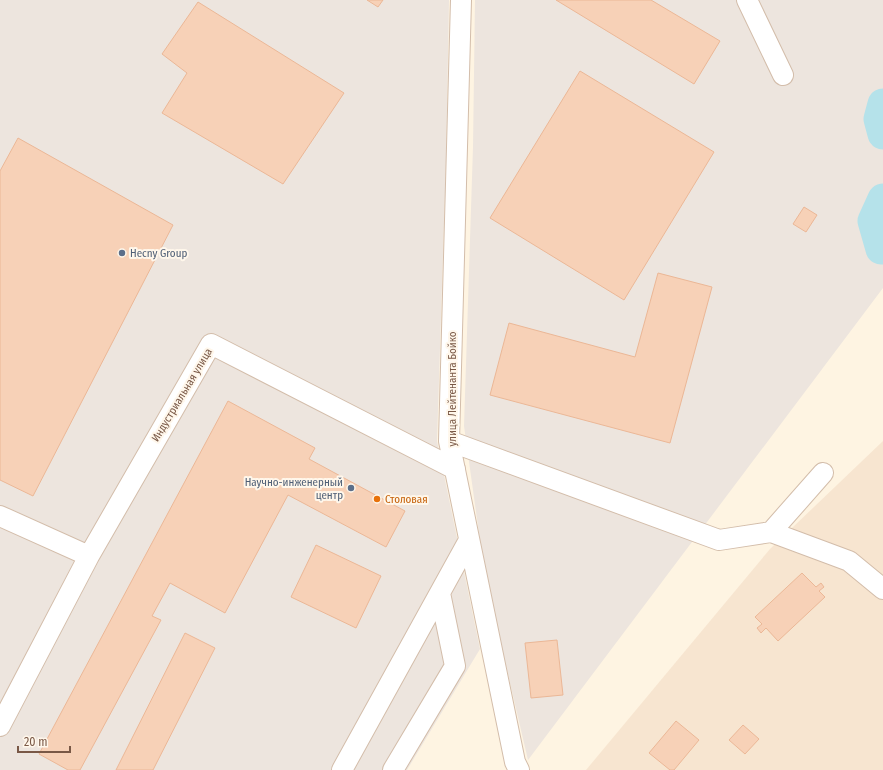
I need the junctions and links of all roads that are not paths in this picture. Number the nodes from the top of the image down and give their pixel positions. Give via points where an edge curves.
1 (460, 0) edge
2 (747, 0) edge
3 (783, 75) dead end
4 (449, 441) junction
5 (455, 470) junction
6 (823, 473) dead end
7 (0, 516) edge
8 (771, 532) junction
9 (469, 540) junction
10 (89, 556) junction
11 (883, 589) edge
12 (440, 592) junction
13 (0, 726) edge
14 (342, 770) edge
15 (393, 770) edge
16 (518, 770) edge

1 - 4 street, улица Лейтенанта Бойко
2 - 3 street
4 - 5 street, улица Лейтенанта Бойко
4 - 8 street via 719,540
5 - 9 street, улица Лейтенанта Бойко
5 - 10 street, Индустриальная улица via 211,344
6 - 8 street
7 - 10 street
8 - 11 street via 849,561
9 - 12 street
9 - 16 street, улица Лейтенанта Бойко
10 - 13 street
12 - 14 street
12 - 15 street via 454,666

